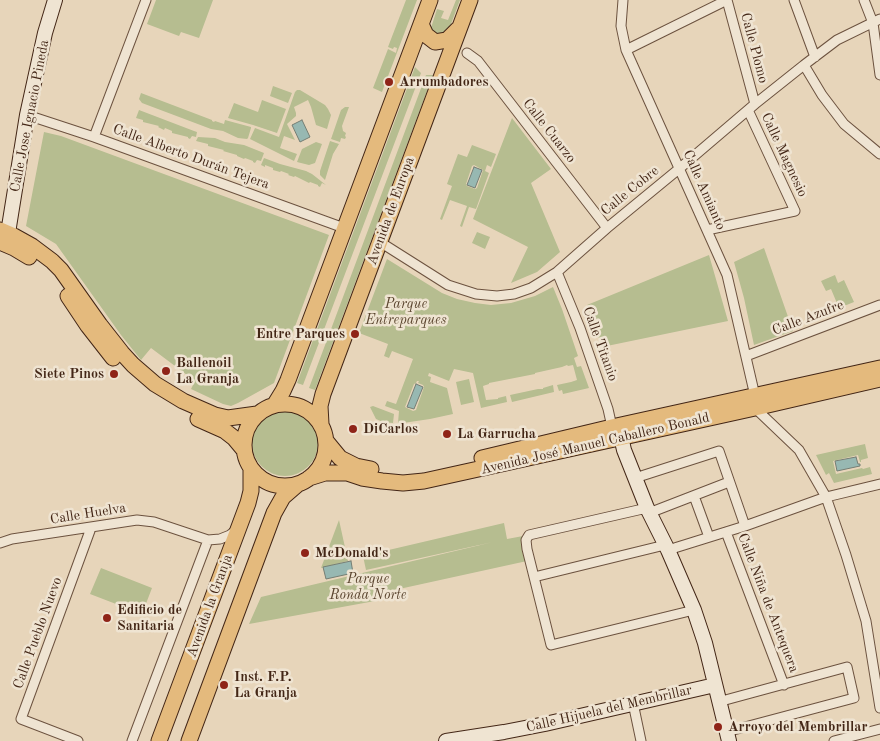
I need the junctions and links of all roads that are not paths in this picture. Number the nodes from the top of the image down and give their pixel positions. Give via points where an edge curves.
1 (55, 0) edge
2 (146, 0) edge
3 (430, 0) edge
4 (470, 0) edge
5 (623, 0) edge
6 (727, 0) edge
7 (794, 0) edge
8 (864, 0) edge
9 (877, 21) edge
10 (421, 24) junction
11 (458, 32) junction
12 (626, 50) junction
13 (467, 53) junction
14 (815, 57) junction
15 (448, 58) junction
16 (804, 66) junction
17 (880, 75) edge
18 (751, 107) junction
19 (27, 115) junction
20 (94, 137) junction
21 (880, 154) edge
22 (680, 168) junction
23 (344, 228) junction
24 (606, 228) junction
25 (707, 230) junction
26 (3, 235) edge
27 (380, 242) junction
28 (557, 272) junction
29 (880, 305) edge
30 (746, 356) junction
31 (880, 368) edge
32 (880, 379) edge
33 (755, 402) junction
34 (275, 404) junction
35 (257, 414) junction
36 (321, 424) junction
37 (616, 432) junction
38 (326, 441) junction
39 (244, 450) junction
40 (252, 469) junction
41 (635, 478) junction
42 (304, 481) junction
43 (729, 482) junction
44 (880, 484) edge
45 (694, 496) junction
46 (826, 496) junction
47 (648, 511) junction
48 (239, 526) junction
49 (745, 526) junction
50 (91, 528) junction
51 (726, 532) junction
52 (709, 537) junction
53 (208, 540) junction
54 (0, 543) edge
55 (667, 547) junction
56 (534, 576) junction
57 (694, 610) junction
58 (784, 684) junction
59 (715, 685) junction
60 (718, 702) junction
61 (633, 703) junction
62 (880, 708) edge
63 (880, 729) edge
64 (505, 736) edge
65 (728, 737) edge
66 (78, 741) edge
67 (132, 741) edge
68 (159, 741) edge
69 (189, 741) edge
70 (446, 741) edge
71 (641, 741) edge
72 (834, 741) edge

1 - 19 street, Calle Jose Ignacio Pineda
2 - 20 street
3 - 10 main road
4 - 11 main road, Avenida de Europa
5 - 12 street, Calle Amianto via 621,26
6 - 12 street
6 - 18 street, Calle Plomo
7 - 14 street
8 - 9 street
9 - 14 street, Calle Cobre via 837,40
9 - 17 street
10 - 11 main road via 426,35 436,42 447,40
10 - 23 main road
11 - 13 street, Calle Cuarzo via 459,45
11 - 15 main road, Avenida de Europa
12 - 22 street, Calle Amianto
13 - 15 street via 459,52
13 - 24 street, Calle Cuarzo via 478,61
14 - 16 street, Calle Cobre
15 - 27 main road, Avenida de Europa
16 - 18 street, Calle Cobre
16 - 21 street via 844,124
18 - 22 street, Calle Cobre
18 - 25 street, Calle Magnesio via 795,211
19 - 20 street, Calle Alberto Durán Tejera
19 - 26 street, Calle Jose Ignacio Pineda
20 - 23 street, Calle Alberto Durán Tejera
22 - 24 street, Calle Cobre
22 - 25 street, Calle Amianto
23 - 34 main road via 288,380
24 - 28 street, Calle Cobre
25 - 30 street, Calle Amianto via 727,275
26 - 35 main road via 32,246 52,261 117,346 155,384 215,416 228,418
26 - 39 main road via 55,278 116,362 138,383 184,413 225,431
27 - 28 street, Calle Cobre via 448,285 476,294 514,294
27 - 36 main road, Avenida de Europa via 323,394
28 - 37 street, Calle Titanio
29 - 30 street, Calle Azufre
30 - 33 street, Calle Amianto
31 - 33 main road, Avenida José Manuel Caballero Bonald
32 - 33 main road, Avenida José Manuel Caballero Bonald
33 - 37 main road, Avenida José Manuel Caballero Bonald
33 - 46 street via 799,450
34 - 35 main road
34 - 36 main road via 302,407
35 - 39 main road via 246,430
36 - 38 main road, Avenida de Europa
37 - 38 main road, Avenida José Manuel Caballero Bonald via 421,472 401,473 356,466 340,458
37 - 41 street
37 - 42 main road, Avenida José Manuel Caballero Bonald via 424,481 403,483 348,473 325,473
38 - 42 main road via 322,462
39 - 40 main road
40 - 42 main road via 259,477 278,485 288,486
40 - 48 main road, Avenida la Granja via 251,491
41 - 43 street via 719,451
41 - 47 street
42 - 69 main road, Avenida la Granja via 283,497 274,512
43 - 45 street
43 - 49 street
44 - 46 street
45 - 47 street
45 - 52 street
46 - 49 street
46 - 62 street via 866,621
47 - 55 street
47 - 56 street via 530,535 526,540
48 - 53 street via 230,535
48 - 68 main road, Avenida la Granja
49 - 51 street
50 - 53 street, Calle Huelva via 137,520 154,522
50 - 54 street, Calle Huelva
50 - 66 street, Calle Pueblo Nuevo via 21,720
51 - 52 street
51 - 58 street, Calle Niña de Antequera
52 - 55 street
53 - 67 street
55 - 56 street
55 - 57 street
56 - 57 street via 551,646
57 - 59 street
58 - 60 street
58 - 65 street via 847,668 854,698
59 - 60 street
59 - 61 street, Calle Hijuela del Membrillar
60 - 65 street
61 - 64 street, Calle Hijuela del Membrillar
61 - 71 street
63 - 72 street
64 - 70 street, Calle Hijuela del Membrillar

